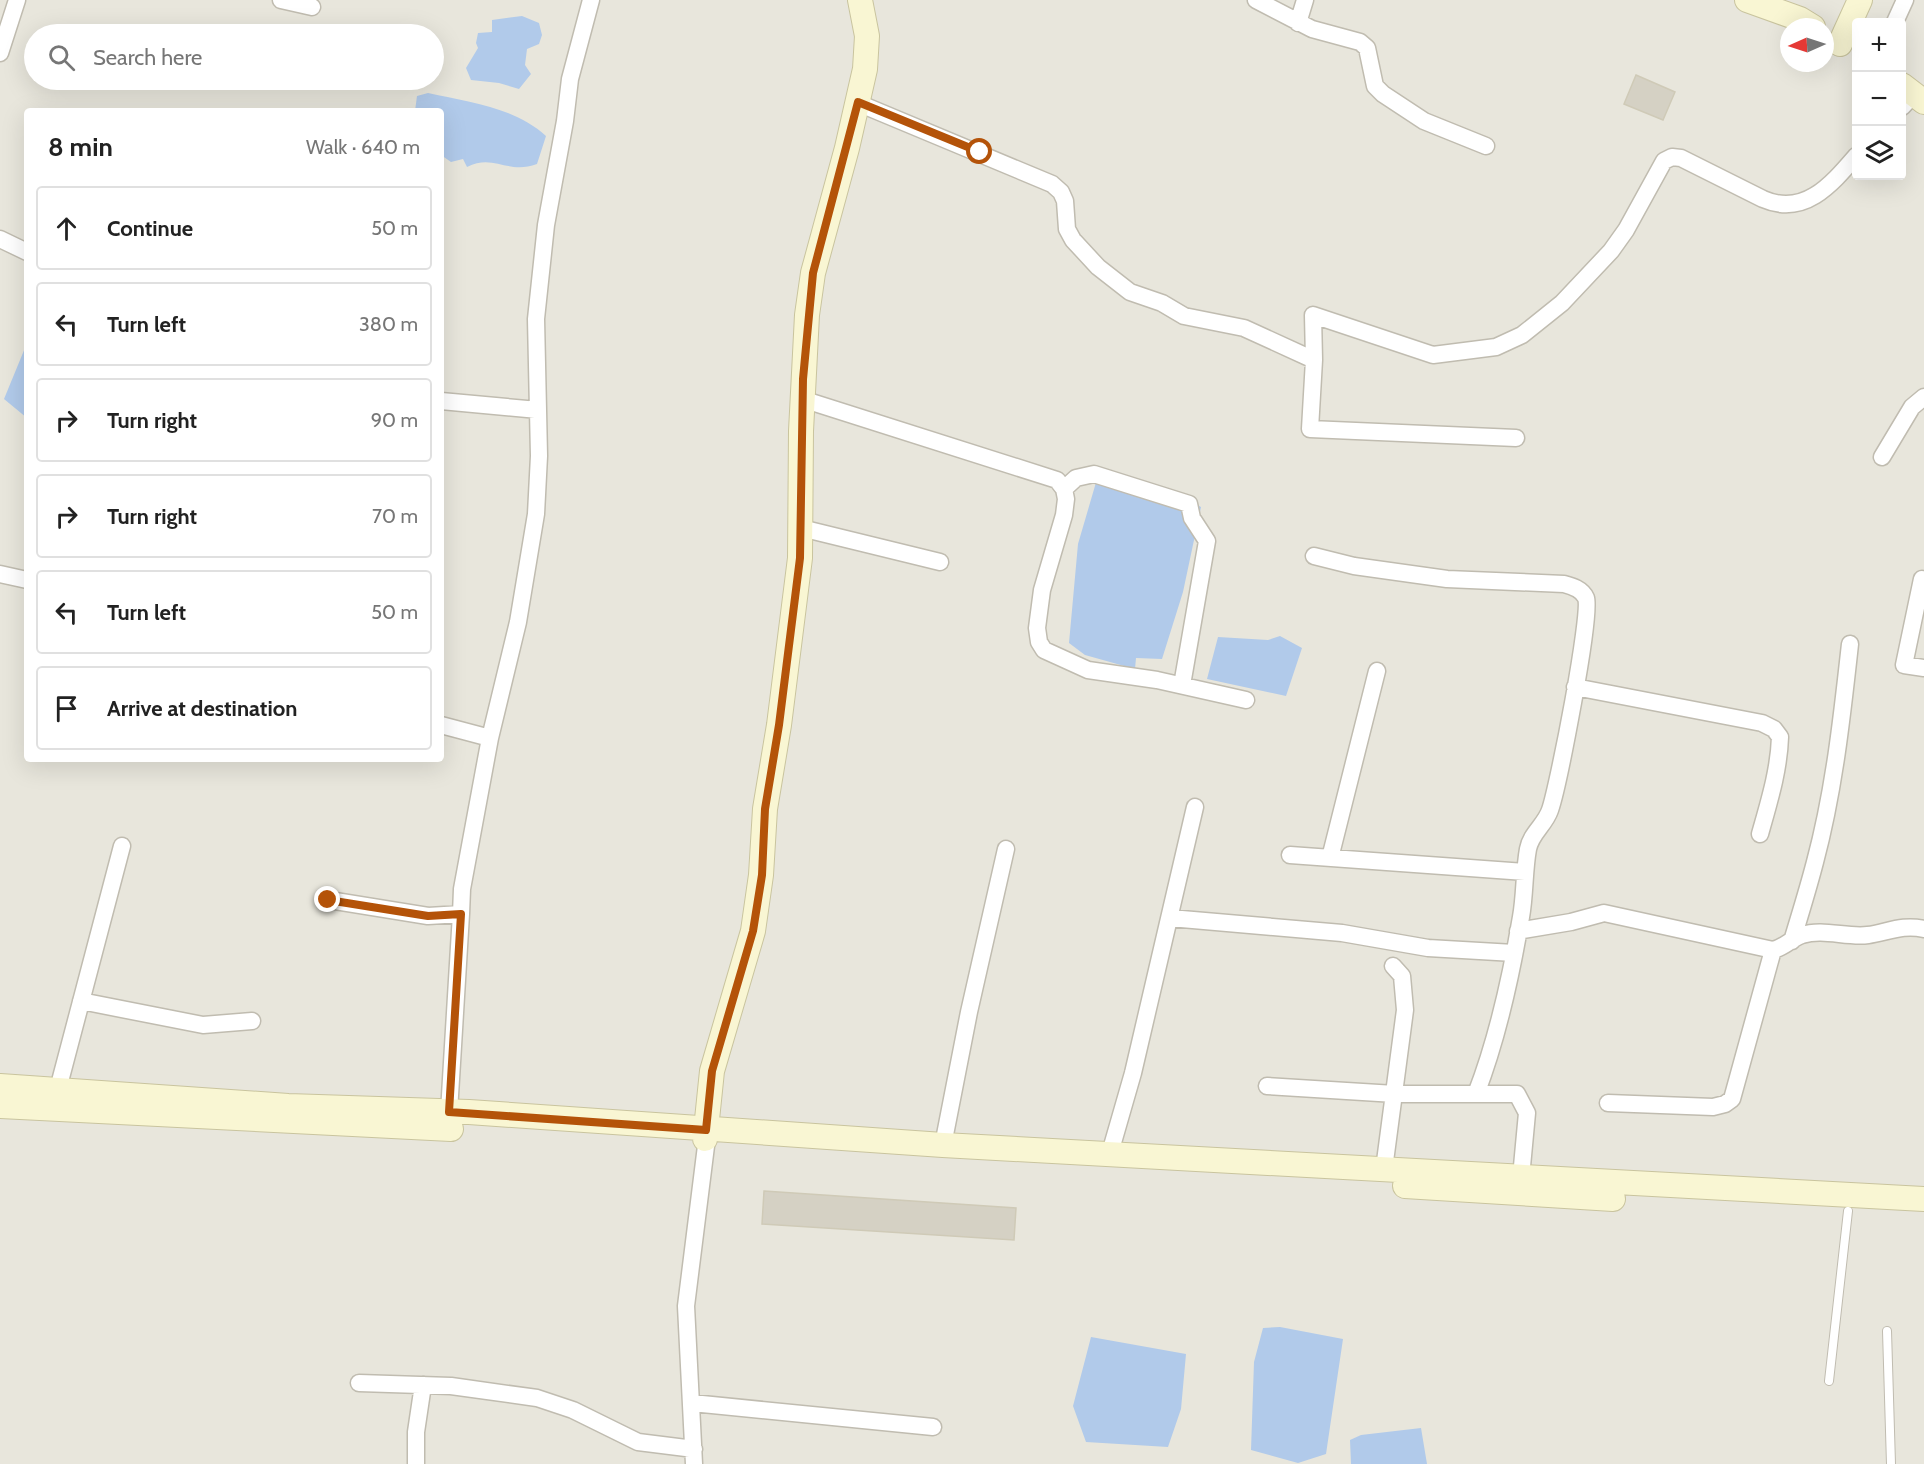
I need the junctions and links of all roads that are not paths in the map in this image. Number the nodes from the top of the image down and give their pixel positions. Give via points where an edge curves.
1 (17, 0) edge
2 (282, 0) edge
3 (591, 0) edge
4 (860, 0) edge
5 (1256, 0) edge
6 (1305, 0) edge
7 (1860, 0) edge
8 (1905, 0) edge
9 (1754, 1) edge
10 (312, 7) dead end
11 (1797, 18) edge
12 (1897, 18) edge
13 (1298, 22) junction
14 (1841, 45) edge
15 (0, 53) edge
16 (858, 102) junction
17 (1486, 146) dead end
18 (1852, 161) edge
19 (0, 239) edge
20 (24, 251) edge
21 (1314, 360) junction
22 (1924, 397) edge
23 (802, 399) junction
24 (444, 400) edge
25 (538, 410) junction
26 (1516, 438) dead end
27 (1882, 457) dead end
28 (1064, 489) junction
29 (801, 528) junction
30 (1314, 556) dead end
31 (940, 562) dead end
32 (0, 574) edge
33 (24, 579) edge
34 (1922, 579) dead end
35 (1850, 644) dead end
36 (1924, 668) edge
37 (1377, 671) dead end
38 (1182, 686) junction
39 (1575, 687) junction
40 (1246, 700) dead end
41 (444, 726) edge
42 (490, 738) junction
43 (1195, 807) dead end
44 (1760, 834) dead end
45 (122, 846) dead end
46 (1006, 849) dead end
47 (1290, 855) dead end
48 (1330, 858) junction
49 (1525, 872) junction
50 (328, 900) dead end
51 (461, 914) junction
52 (1170, 918) junction
53 (1924, 929) edge
54 (1518, 931) junction
55 (1792, 941) junction
56 (1773, 950) junction
57 (1514, 953) junction
58 (1393, 966) dead end
59 (81, 1001) junction
60 (252, 1021) dead end
61 (0, 1086) edge
62 (1267, 1086) dead end
63 (58, 1089) junction
64 (1395, 1094) junction
65 (1476, 1094) junction
66 (1608, 1103) dead end
67 (0, 1106) edge
68 (449, 1112) junction
69 (706, 1136) junction
70 (943, 1145) junction
71 (1110, 1153) junction
72 (1384, 1169) junction
73 (1521, 1177) junction
74 (1493, 1184) junction
75 (1924, 1199) edge
76 (1848, 1211) junction
77 (1924, 1215) edge
78 (1887, 1331) dead end
79 (1829, 1381) dead end
80 (359, 1383) dead end
81 (423, 1385) junction
82 (692, 1402) junction
83 (933, 1427) dead end
84 (694, 1457) edge
85 (416, 1464) edge
86 (1891, 1464) edge

1 - 15 street
2 - 10 street
3 - 25 street via 570,79 546,225 536,319
4 - 16 street via 867,36
5 - 13 street
6 - 13 street
7 - 14 street
8 - 12 street
9 - 11 street
13 - 17 street via 1312,30 1360,42 1367,48 1375,86 1383,94 1424,121
16 - 21 street via 1052,184 1065,201 1067,229 1073,240 1098,267 1130,292 1185,316 1244,327
16 - 23 street via 813,273
18 - 21 street via 1802,204 1778,206 1672,157 1664,161 1611,251 1562,303 1522,335 1496,347 1433,355 1313,315
19 - 20 street
21 - 26 street via 1310,429
22 - 27 street via 1912,407
23 - 28 street via 1047,475
23 - 29 street
24 - 25 street
25 - 42 street via 536,514 518,622
28 - 38 street via 1064,515 1042,590 1039,642 1057,658 1088,670
28 - 38 street via 1076,478 1094,474 1189,504 1192,519 1207,542
29 - 31 street
29 - 69 street via 794,612 765,809 762,875 753,931 712,1071
30 - 39 street via 1354,566 1447,579 1522,581 1578,588 1586,598 1587,614
32 - 33 street
34 - 36 street via 1904,665
35 - 55 street via 1826,814
37 - 48 street
38 - 40 street
39 - 44 street via 1762,723 1774,729 1780,737 1780,747 1775,783
39 - 49 street via 1551,807 1547,819 1533,835
41 - 42 street
42 - 51 street via 462,889
43 - 52 street
45 - 59 street
46 - 70 street
47 - 48 street
48 - 49 street
49 - 54 street
50 - 51 street via 428,916
51 - 68 street
52 - 57 street via 1342,933 1428,948
52 - 71 street
53 - 55 street via 1897,928 1869,935 1816,933
54 - 56 street via 1604,912
54 - 57 street
55 - 56 street
56 - 66 street via 1732,1099 1713,1107
57 - 65 street via 1494,1047
58 - 64 street via 1402,976 1406,1010
59 - 60 street via 203,1025
59 - 63 street
61 - 63 street
62 - 64 street
63 - 68 street via 288,1106
64 - 65 street
64 - 72 street
65 - 73 street via 1517,1094 1527,1113
67 - 69 street via 345,1125
68 - 69 street
69 - 70 street
69 - 74 street via 919,1159
69 - 82 street via 686,1306
70 - 71 street
71 - 72 street
72 - 74 street
73 - 74 street
73 - 75 street
74 - 76 street
76 - 77 street
76 - 79 lane
78 - 86 lane
80 - 81 street
81 - 84 street via 551,1401 639,1442
81 - 85 street
82 - 83 street
82 - 84 street

